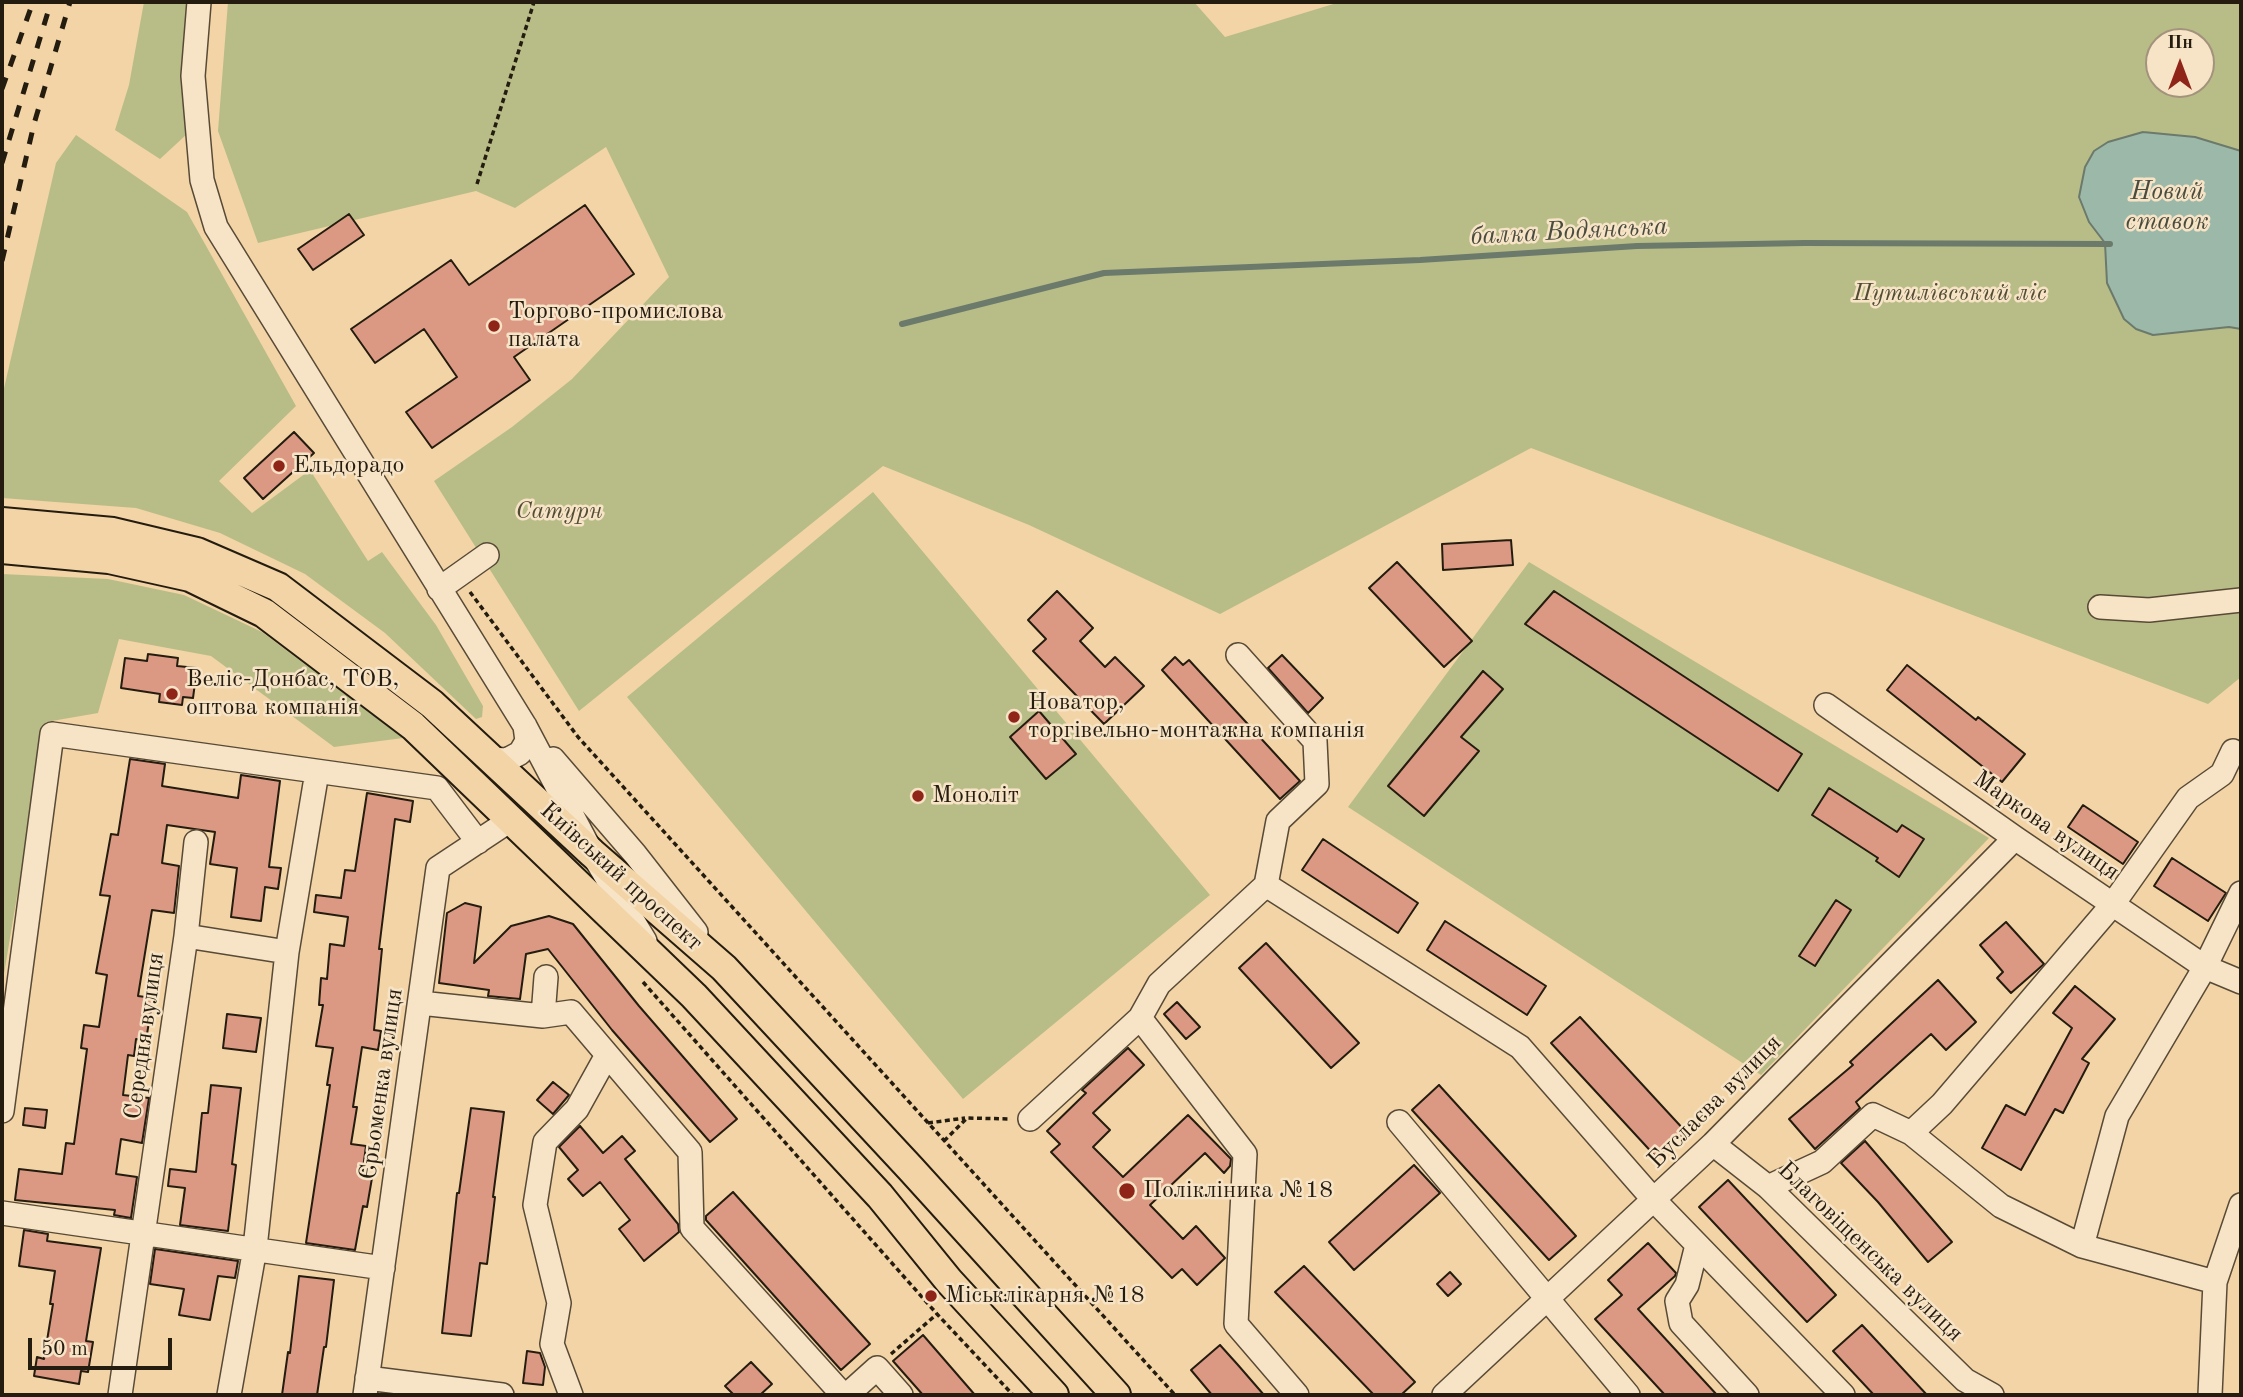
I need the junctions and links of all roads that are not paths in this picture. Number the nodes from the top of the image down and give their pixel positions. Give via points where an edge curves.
1 (200, 2) edge
2 (11, 536) edge
3 (487, 555) dead end
4 (439, 589) junction
5 (2241, 600) edge
6 (2100, 607) dead end
7 (1238, 655) dead end
8 (1826, 705) dead end
9 (525, 726) junction
10 (489, 759) junction
11 (317, 772) junction
12 (2241, 772) edge
13 (512, 819) junction
14 (2015, 838) junction
15 (196, 842) dead end
16 (478, 842) junction
17 (592, 853) junction
18 (1266, 885) junction
19 (2241, 893) edge
20 (2113, 904) junction
21 (186, 936) junction
22 (287, 952) junction
23 (653, 955) junction
24 (2205, 967) junction
25 (724, 968) junction
26 (546, 977) dead end
27 (2241, 982) edge
28 (694, 996) junction
29 (420, 1003) junction
30 (543, 1016) junction
31 (1140, 1018) junction
32 (607, 1055) junction
33 (2, 1111) edge
34 (1030, 1119) road end
35 (1399, 1122) dead end
36 (1911, 1133) junction
37 (1713, 1144) junction
38 (1768, 1187) junction
39 (1653, 1199) junction
40 (2241, 1205) edge
41 (2, 1213) edge
42 (143, 1234) junction
43 (1697, 1245) junction
44 (2082, 1246) junction
45 (255, 1248) junction
46 (383, 1268) junction
47 (2216, 1282) junction
48 (1548, 1298) junction
49 (366, 1387) edge
50 (120, 1395) edge
51 (229, 1395) edge
52 (502, 1395) edge
53 (571, 1395) edge
54 (845, 1395) edge
55 (901, 1395) edge
56 (1054, 1395) edge
57 (1116, 1395) edge
58 (1297, 1395) edge
59 (1444, 1395) edge
60 (1628, 1395) edge
61 (1747, 1395) edge
62 (1843, 1395) edge
63 (1992, 1395) edge
64 (2210, 1395) edge

1 - 4 street via 193,76 202,180 216,227
2 - 10 main road, Київський проспект via 113,533 197,552 278,587 432,704
2 - 13 main road, Київський проспект via 190,577 264,613 413,726
3 - 4 street
4 - 9 street
5 - 6 street via 2149,610
7 - 18 street via 1315,741 1317,784 1278,821
8 - 14 street, Маркова вулиця
9 - 10 street via 527,741 520,753 507,760
9 - 17 street
9 - 25 street via 635,854
10 - 17 main road, Київський проспект
11 - 16 street via 437,788
11 - 22 street
11 - 33 street via 52,734
12 - 20 street via 2233,751 2222,774 2188,798
13 - 16 street, Єрьоменка вулиця
13 - 23 main road, Київський проспект
14 - 20 street, Маркова вулиця
14 - 37 street, Буслаєва вулиця
15 - 21 street
16 - 29 street, Єрьоменка вулиця via 439,868
17 - 23 street
17 - 25 main road, Київський проспект
18 - 31 street via 1159,984
18 - 39 street via 1520,1046
19 - 24 street
20 - 24 street, Маркова вулиця
20 - 36 street via 1942,1104
21 - 22 street, Середня вулиця
21 - 42 street, Середня вулиця
22 - 45 street
23 - 28 main road, Київський проспект
24 - 27 street, Маркова вулиця
24 - 44 street via 2118,1116
25 - 28 main road
25 - 57 main road, Київський проспект
26 - 30 street
28 - 56 main road, Київський проспект via 880,1196 949,1281
29 - 30 street
29 - 46 street, Єрьоменка вулиця
30 - 32 street via 571,1012
31 - 34 street
31 - 58 street via 1245,1154 1236,1324
32 - 53 street via 577,1109 545,1142 535,1205 559,1303 552,1345
32 - 54 street via 690,1152 692,1228
35 - 48 street
36 - 38 street via 1873,1115 1822,1162
36 - 44 street via 2001,1206
37 - 38 street, Благовіщенська вулиця
37 - 39 street, Буслаєва вулиця
38 - 63 street, Благовіщенська вулиця via 1965,1380
39 - 43 street
39 - 48 street, Буслаєва вулиця
40 - 47 street
41 - 42 street
42 - 45 street
42 - 50 street, Середня вулиця
43 - 61 street via 1688,1286 1677,1301 1681,1323
43 - 62 street
44 - 47 street
45 - 46 street
45 - 51 street
46 - 49 street, Єрьоменка вулиця
47 - 64 street
48 - 59 street, Буслаєва вулиця
48 - 60 street
49 - 52 street
54 - 55 street via 877,1368

